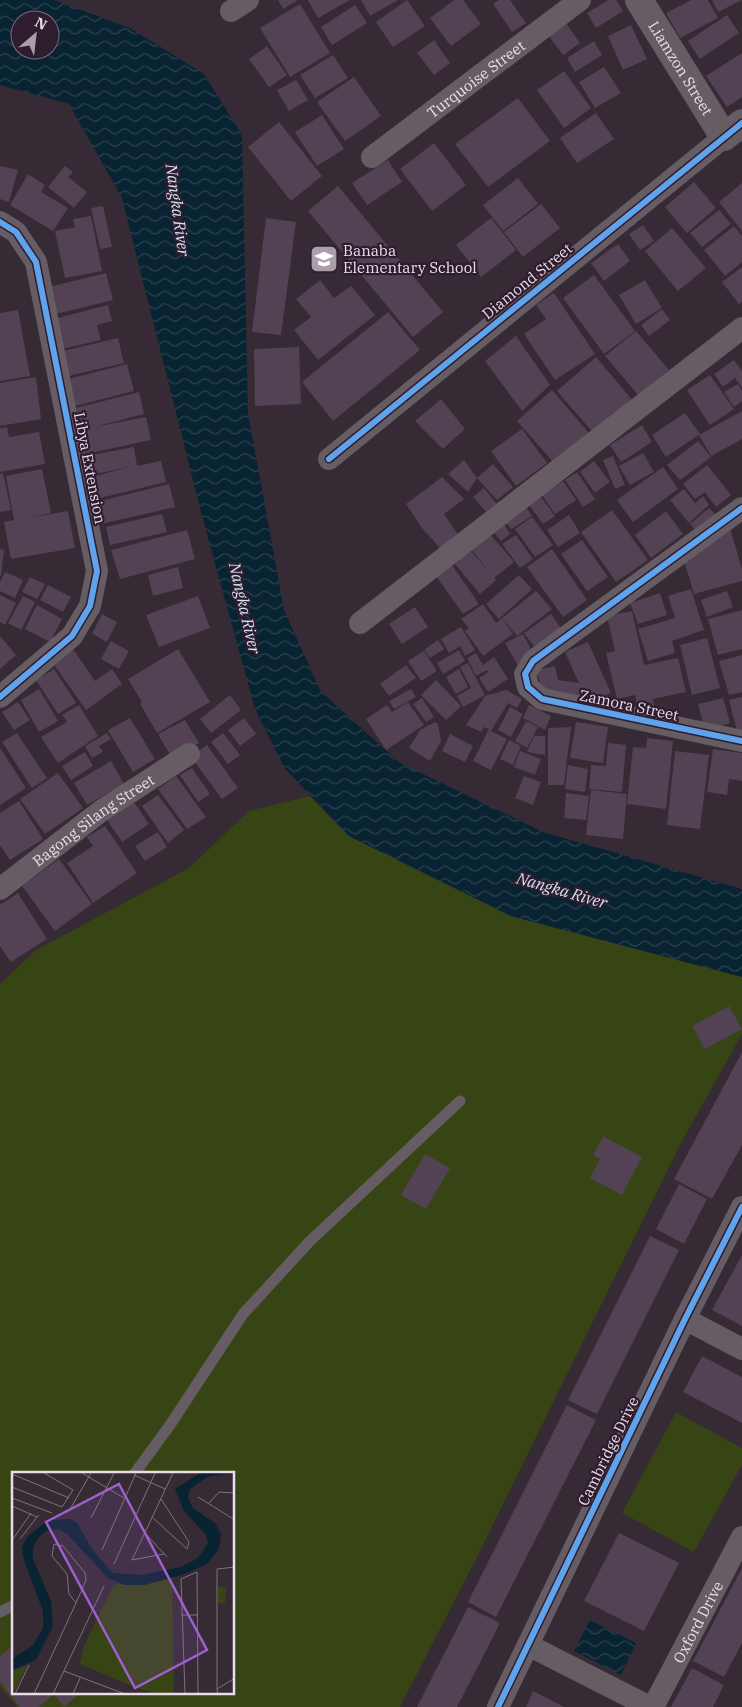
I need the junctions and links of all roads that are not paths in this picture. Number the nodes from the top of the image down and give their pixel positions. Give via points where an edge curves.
1 (580, 0) edge
2 (639, 0) edge
3 (733, 130) edge
4 (372, 157) dead end
5 (0, 222) edge
6 (742, 328) edge
7 (329, 459) dead end
8 (742, 508) edge
9 (360, 623) dead end
10 (0, 698) edge
11 (742, 741) edge
12 (189, 754) dead end
13 (0, 889) edge
14 (460, 1101) dead end
15 (742, 1207) edge
16 (685, 1319) junction
17 (742, 1349) edge
18 (136, 1472) edge
19 (742, 1537) edge
20 (12, 1606) edge
21 (0, 1612) edge
22 (528, 1645) junction
23 (498, 1707) edge
24 (651, 1707) edge

1 - 4 street, Turquoise Street
2 - 3 street, Liamzon Street
3 - 7 street, Diamond Street
5 - 10 street, Libya Extension via 16,232 36,262 97,572 90,606 72,636
6 - 9 street
8 - 11 street, Zamora Street via 533,661 525,674 528,688 542,699
12 - 13 street, Bagong Silang Street via 101,811
14 - 18 lane via 310,1241 244,1314
15 - 16 street, Cambridge Drive
16 - 17 street
16 - 22 street, Cambridge Drive
19 - 24 street, Oxford Drive
20 - 21 lane
22 - 23 street, Cambridge Drive
22 - 24 street

